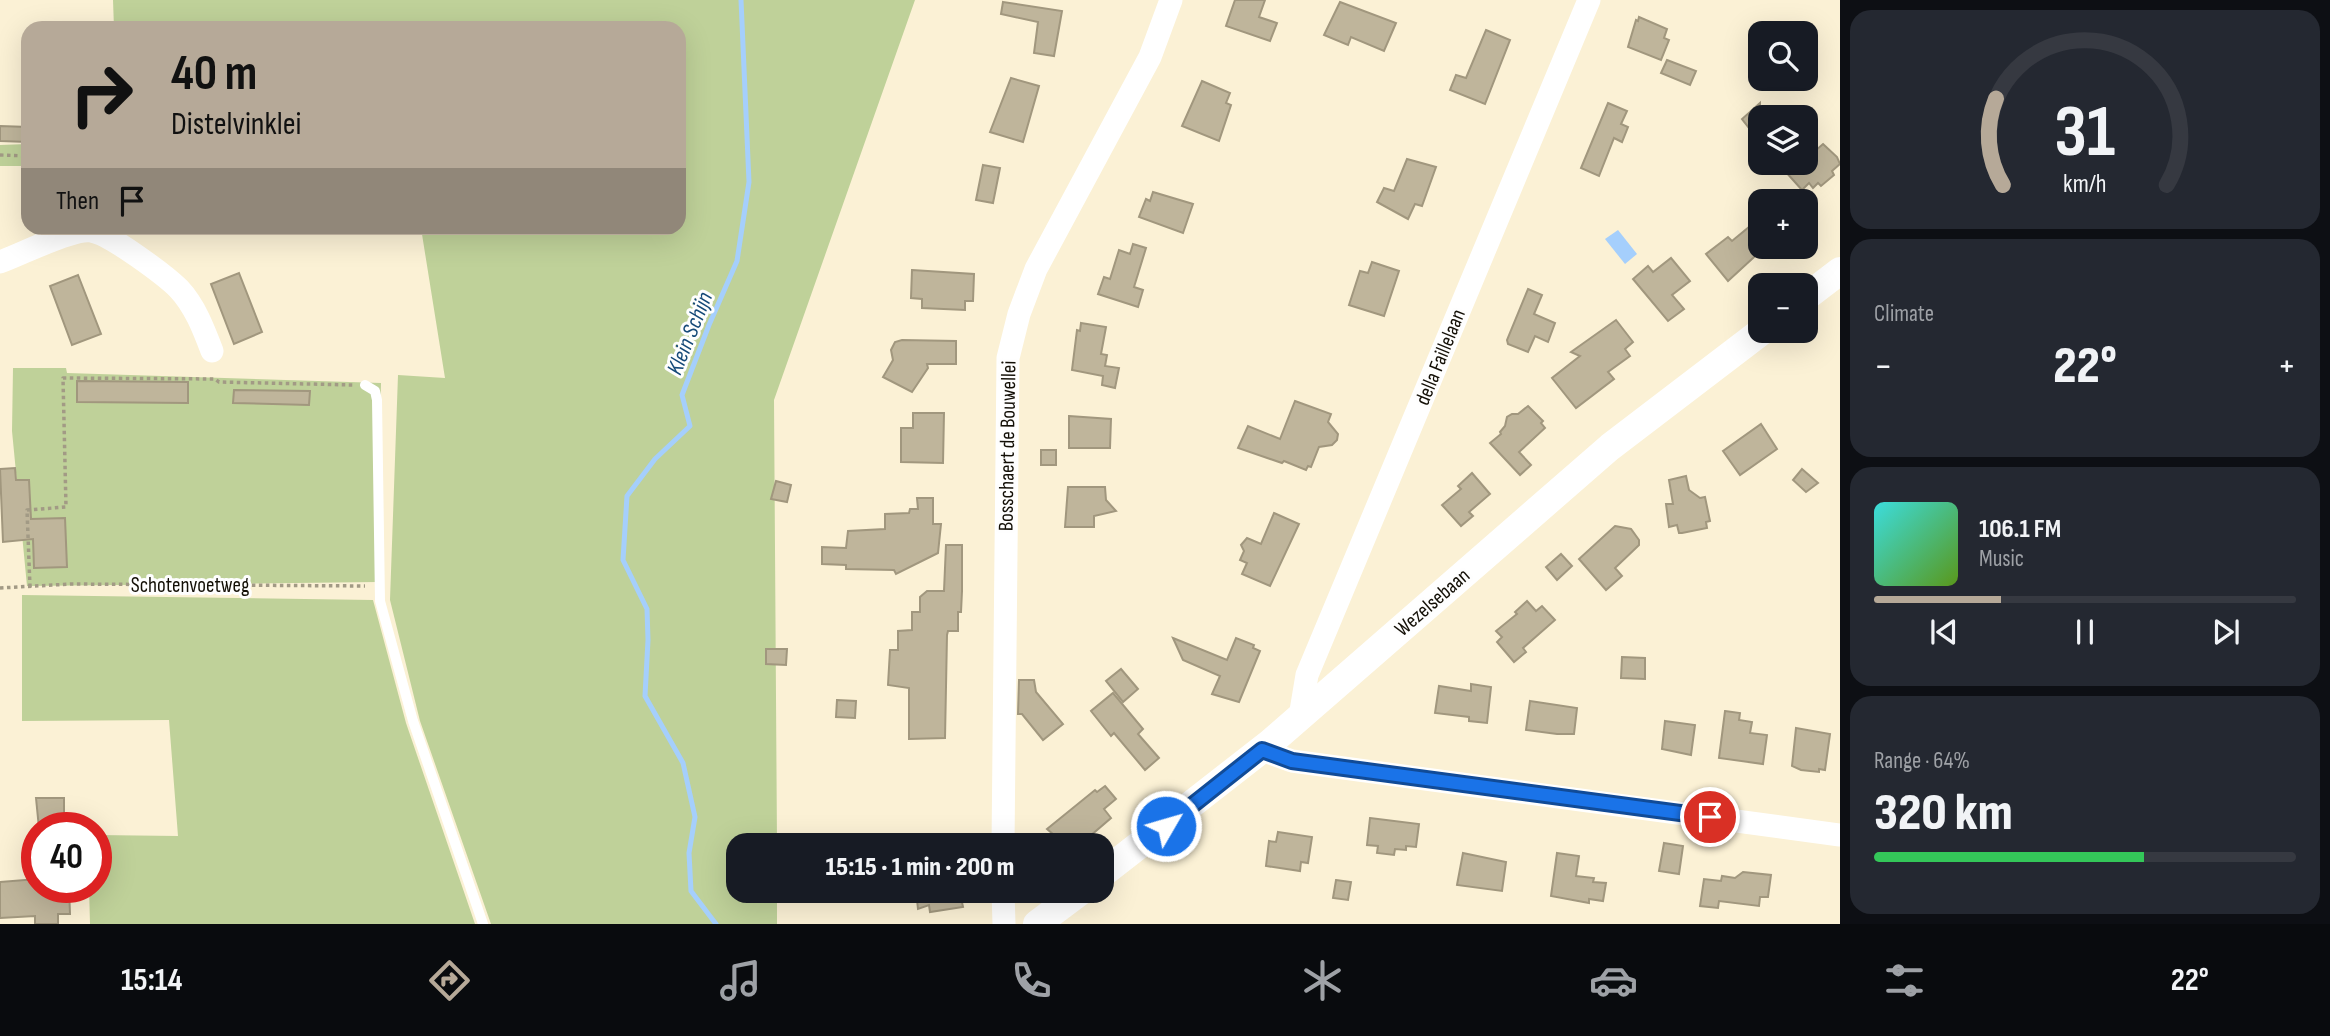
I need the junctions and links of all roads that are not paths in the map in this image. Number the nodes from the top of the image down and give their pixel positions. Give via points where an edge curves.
1 (1171, 0) edge
2 (1589, 0) edge
3 (76, 235) edge
4 (100, 235) edge
5 (0, 262) edge
6 (1840, 271) edge
7 (1818, 288) edge
8 (1748, 342) edge
9 (212, 351) dead end
10 (365, 385) road end
11 (1300, 717) junction
12 (1262, 750) junction
13 (1003, 833) edge
14 (1840, 835) edge
15 (1114, 865) edge
16 (1003, 903) edge
17 (1065, 903) edge
18 (483, 924) edge
19 (1004, 924) edge
20 (1037, 924) edge

1 - 13 street, Bosschaert de Bouwellei via 1150,57 1036,269 1018,314 1008,358
2 - 11 street, della Faillelaan via 1307,675
3 - 5 street
4 - 9 street via 122,244 180,290 203,326
6 - 7 street
8 - 11 street, Wezelsebaan via 1610,447
10 - 18 lane via 375,391 377,400 380,601 413,721
11 - 12 street, Wezelsebaan
12 - 14 street via 1292,761
12 - 15 street, Wezelsebaan
16 - 19 street
17 - 20 street

